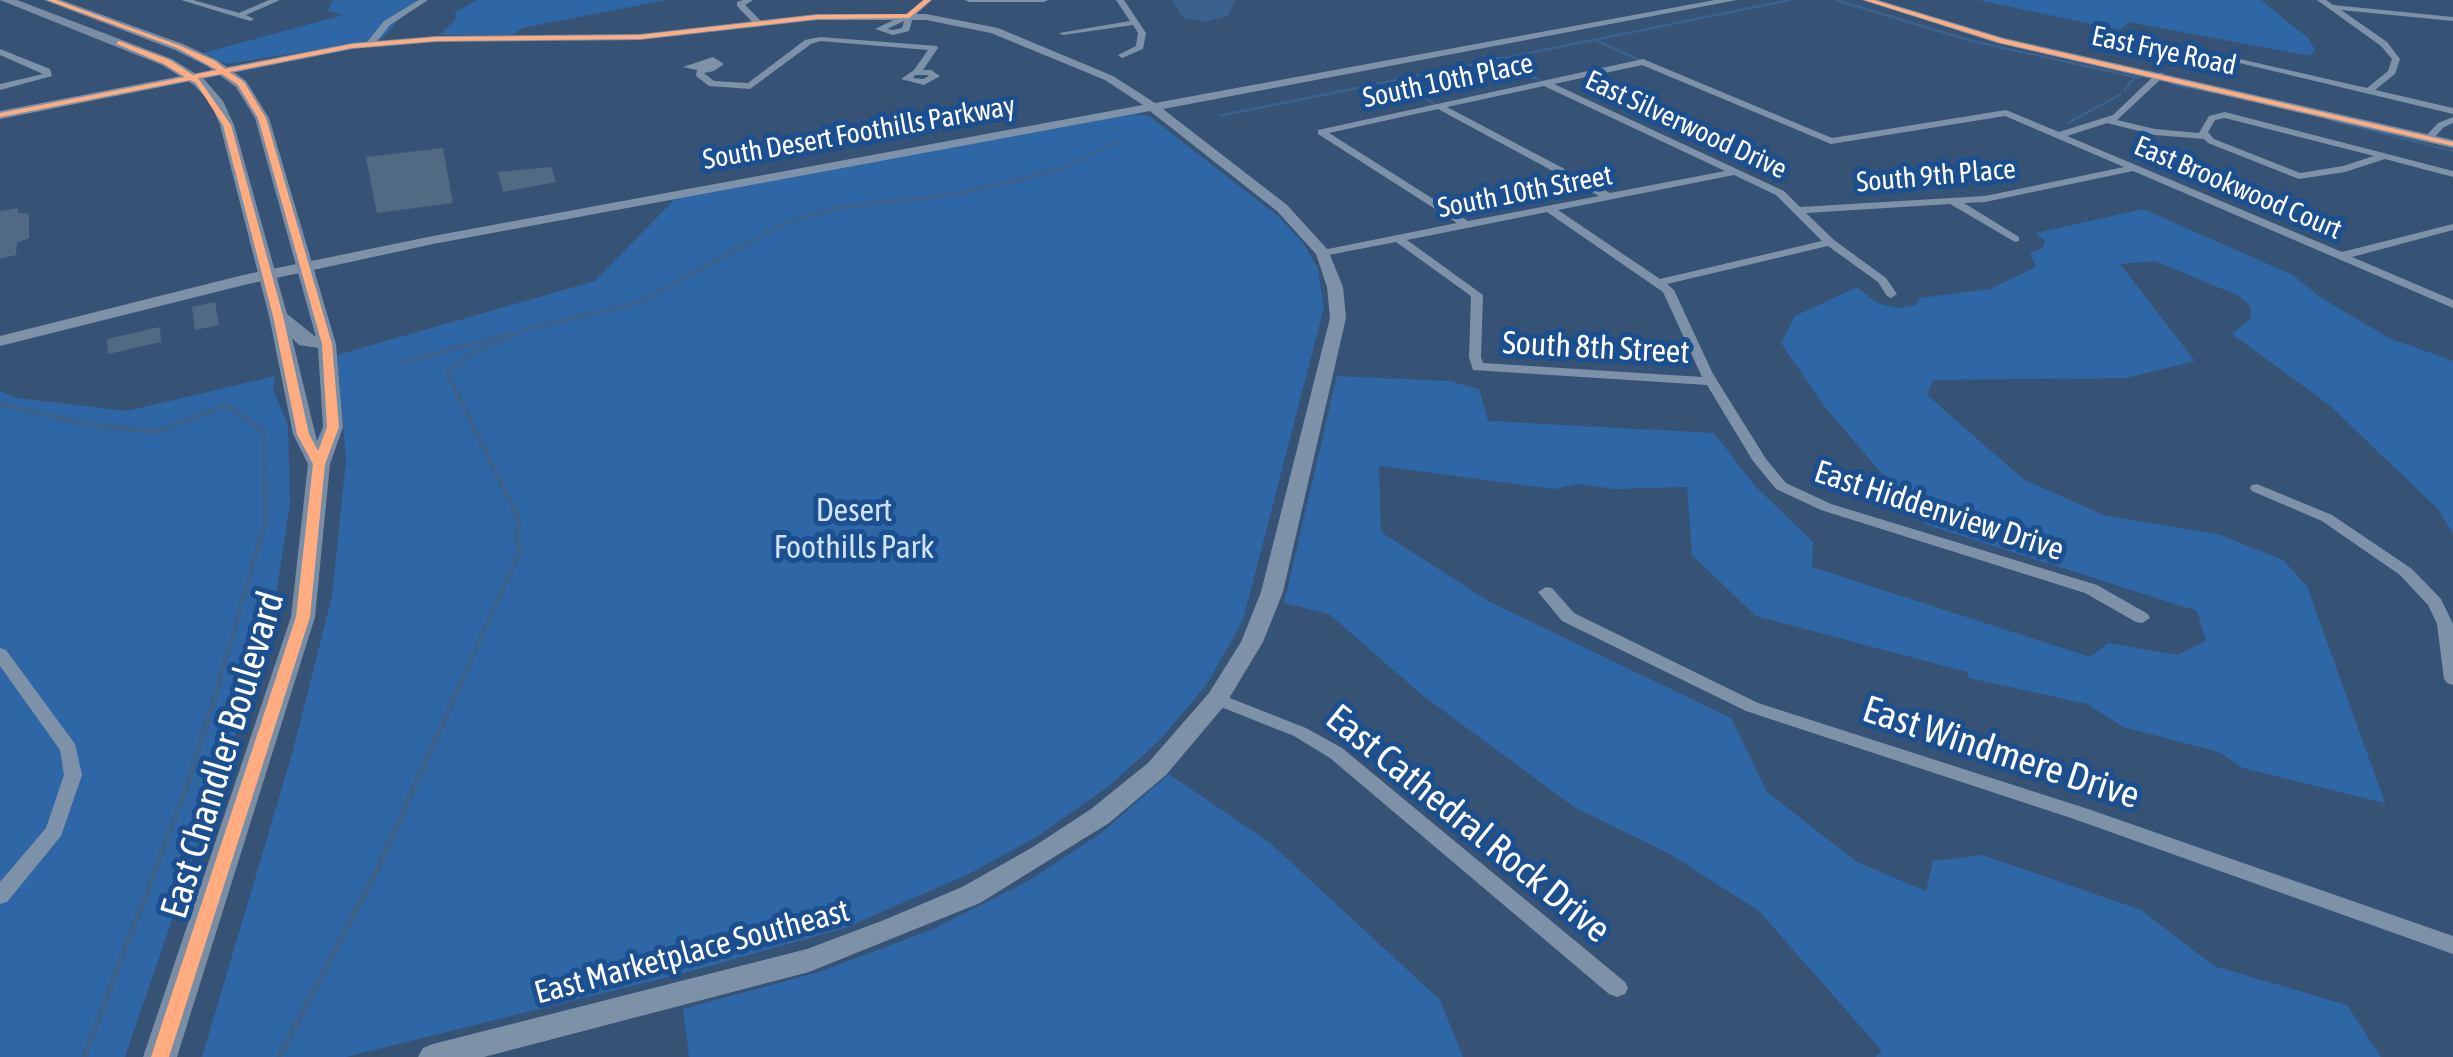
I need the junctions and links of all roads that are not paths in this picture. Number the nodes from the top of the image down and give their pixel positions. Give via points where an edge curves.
1 (6, 0) edge
2 (50, 0) edge
3 (185, 0) edge
4 (276, 0) edge
5 (424, 0) edge
6 (928, 0) edge
7 (969, 0) edge
8 (1044, 0) edge
9 (1120, 0) edge
10 (1696, 0) edge
11 (1732, 0) edge
12 (1867, 0) edge
13 (2321, 0) edge
14 (744, 2) edge
15 (2332, 7) junction
16 (401, 16) junction
17 (909, 16) junction
18 (1611, 19) junction
19 (2453, 19) edge
20 (758, 23) junction
21 (1133, 23) junction
22 (888, 32) junction
23 (1062, 33) dead end
24 (2144, 39) dead end
25 (384, 42) junction
26 (876, 43) junction
27 (370, 44) junction
28 (0, 52) edge
29 (1122, 55) dead end
30 (223, 70) junction
31 (700, 71) dead end
32 (918, 72) dead end
33 (2160, 75) junction
34 (191, 77) junction
35 (1545, 83) junction
36 (0, 86) edge
37 (2369, 91) junction
38 (1149, 104) junction
39 (1438, 106) junction
40 (2453, 111) edge
41 (2006, 113) joint
42 (0, 116) edge
43 (2112, 118) junction
44 (2444, 127) edge
45 (2453, 133) edge
46 (2204, 134) junction
47 (2060, 135) junction
48 (2453, 144) edge
49 (2386, 155) junction
50 (2134, 168) junction
51 (1734, 172) junction
52 (2453, 174) edge
53 (1611, 198) junction
54 (1954, 202) junction
55 (1551, 210) junction
56 (1799, 210) junction
57 (1468, 226) junction
58 (2453, 227) edge
59 (2015, 239) dead end
60 (1401, 240) junction
61 (1830, 242) junction
62 (1323, 253) junction
63 (2340, 256) junction
64 (305, 261) junction
65 (264, 270) junction
66 (1658, 282) junction
67 (1891, 294) dead end
68 (2453, 304) edge
69 (278, 316) junction
70 (0, 330) edge
71 (0, 342) edge
72 (327, 344) junction
73 (1712, 382) junction
74 (319, 464) junction
75 (2257, 488) dead end
76 (1546, 592) dead end
77 (2142, 618) dead end
78 (0, 654) edge
79 (2453, 679) edge
80 (1217, 699) junction
81 (0, 896) edge
82 (2453, 945) edge
83 (1617, 988) dead end
84 (461, 1053) edge
85 (160, 1057) edge
86 (433, 1057) edge

1 - 34 main road, East Chandler Boulevard
2 - 30 main road, East Chandler Boulevard
3 - 4 street via 247,17
5 - 16 street
6 - 17 street
7 - 8 street
9 - 21 street
10 - 18 street, South Desert Foothills Parkway
11 - 18 street, South Desert Foothills Parkway
12 - 33 street, East Frye Road via 1982,36
13 - 15 street
14 - 20 street
15 - 19 street
15 - 37 street via 2396,59 2392,72
16 - 25 street
16 - 27 street
17 - 20 street
17 - 22 street via 908,27
17 - 22 street via 879,29
17 - 38 street, East Marketplace Southeast via 994,30 1091,68
18 - 38 street, South Desert Foothills Parkway
20 - 25 street
21 - 23 street
21 - 29 street via 1142,33 1140,47
22 - 26 street
24 - 37 street
25 - 27 street
26 - 31 street via 816,39 744,88 712,84
26 - 32 street via 934,48
27 - 30 street
28 - 36 street via 48,76
30 - 34 street
30 - 64 main road, East Chandler Boulevard via 262,118
33 - 43 street
33 - 44 street, East Frye Road
34 - 42 street
34 - 65 main road, East Chandler Boulevard via 228,124
35 - 39 street, South 10th Place
35 - 41 street, South 10th Place via 1643,62 1831,141
35 - 51 street, East Silverwood Drive
37 - 40 street
38 - 62 street, East Marketplace Southeast via 1282,208
38 - 64 street, South Desert Foothills Parkway
39 - 53 street
39 - 57 street, South 10th Place via 1322,132
41 - 47 street, East Brookwood Court
43 - 46 street via 2155,132
43 - 47 street
44 - 45 street
44 - 48 street, East Frye Road
46 - 49 street via 2299,176
46 - 49 street via 2218,115
47 - 50 street, East Brookwood Court
49 - 52 street
50 - 54 street, South 9th Place
50 - 63 street, East Brookwood Court
51 - 53 street, South 10th Street
51 - 56 street, East Silverwood Drive via 1780,193
53 - 55 street, South 10th Street
54 - 56 street, South 9th Place
54 - 59 street
55 - 57 street, South 10th Street
55 - 66 street, East Hiddenview Drive
56 - 61 street, East Silverwood Drive
57 - 60 street, South 10th Street
58 - 63 street
60 - 62 street, South 10th Street
60 - 73 street, South 8th Street via 1478,295 1478,368
61 - 66 street
61 - 67 street, East Silverwood Drive
62 - 80 street, East Marketplace Southeast via 1338,318 1320,394 1272,592 1252,642
63 - 68 street, East Brookwood Court
64 - 65 street, South Desert Foothills Parkway
64 - 72 main road, East Chandler Boulevard
65 - 69 main road, East Chandler Boulevard
65 - 70 street, South Desert Foothills Parkway
65 - 71 street, South Desert Foothills Parkway
66 - 73 street, East Hiddenview Drive
69 - 72 main road via 306,341
69 - 74 main road, East Chandler Boulevard via 302,434
72 - 74 main road, East Chandler Boulevard via 333,427
73 - 77 street, East Hiddenview Drive via 1770,474 1798,496 2091,589
74 - 85 main road, East Chandler Boulevard via 302,617
75 - 79 street via 2328,518 2406,572 2445,624
76 - 82 street, East Windmere Drive via 1568,617 1752,708
78 - 81 street via 69,749 72,775 54,831
80 - 83 street, East Cathedral Rock Drive via 1336,753
80 - 84 street, East Marketplace Southeast via 1157,769 1100,816 972,895 809,960
84 - 86 street, East Marketplace Southeast

